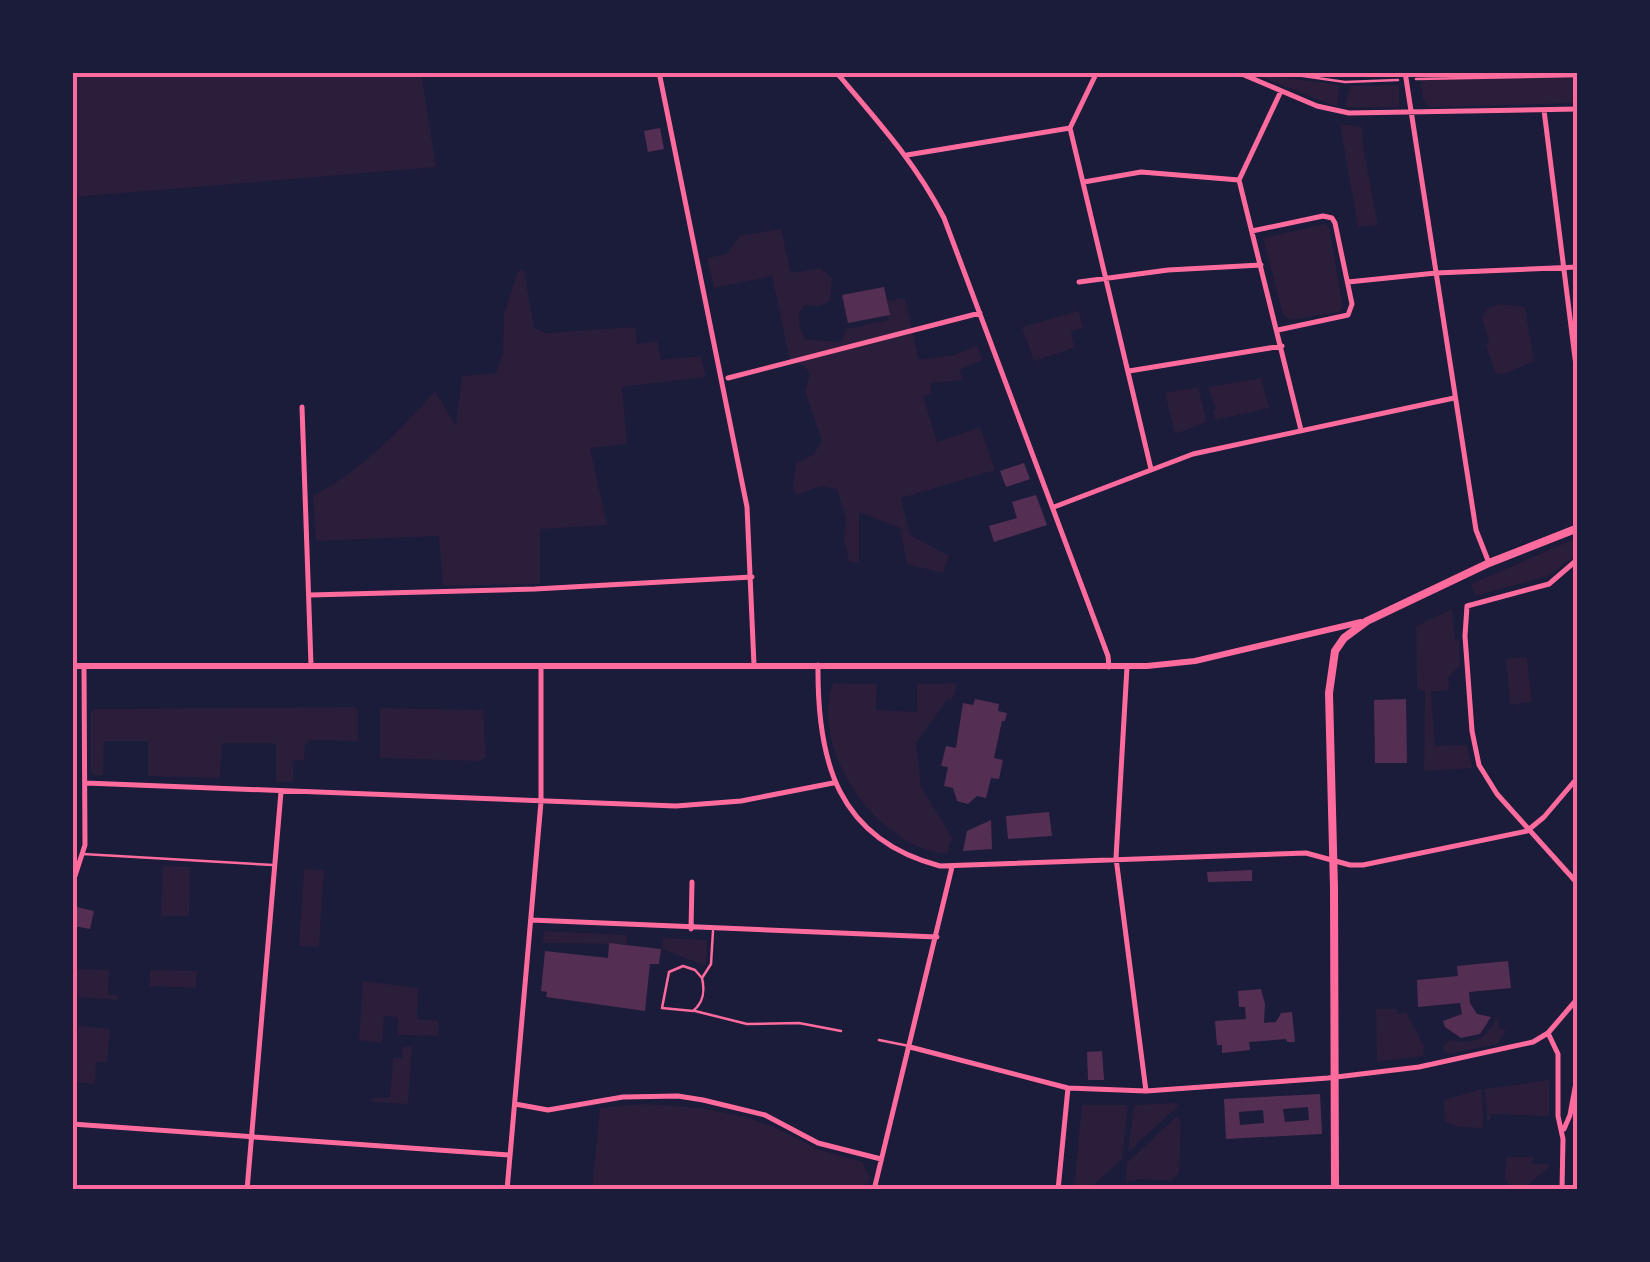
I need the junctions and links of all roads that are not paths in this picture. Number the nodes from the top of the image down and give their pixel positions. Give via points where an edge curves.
1 (660, 72) edge
2 (836, 72) edge
3 (1097, 72) edge
4 (1237, 72) edge
5 (1406, 76) edge
6 (1281, 91) junction
7 (1578, 109) edge
8 (1544, 110) junction
9 (1411, 112) junction
10 (1070, 128) junction
11 (907, 154) junction
12 (1239, 180) junction
13 (1084, 182) junction
14 (1252, 231) junction
15 (1261, 265) junction
16 (1578, 267) edge
17 (1563, 268) junction
18 (1436, 272) junction
19 (1105, 276) junction
20 (1078, 282) dead end
21 (1348, 282) junction
22 (980, 313) junction
23 (1278, 330) junction
24 (1282, 346) junction
25 (1128, 372) junction
26 (728, 378) dead end
27 (1578, 382) edge
28 (1454, 398) junction
29 (302, 407) dead end
30 (1302, 430) junction
31 (1152, 470) junction
32 (1054, 507) junction
33 (1578, 528) edge
34 (1578, 559) edge
35 (1489, 564) junction
36 (752, 577) junction
37 (310, 596) junction
38 (1367, 621) junction
39 (311, 665) junction
40 (72, 666) edge
41 (754, 666) junction
42 (818, 666) junction
43 (84, 667) junction
44 (1126, 667) junction
45 (541, 668) junction
46 (1109, 668) junction
47 (1578, 778) edge
48 (86, 783) junction
49 (834, 783) junction
50 (281, 792) junction
51 (541, 802) junction
52 (1527, 830) junction
53 (82, 854) junction
54 (1116, 858) junction
55 (1333, 860) junction
56 (274, 866) junction
57 (952, 867) junction
58 (692, 882) dead end
59 (72, 884) edge
60 (1578, 884) edge
61 (530, 920) junction
62 (691, 929) junction
63 (713, 930) junction
64 (937, 937) junction
65 (702, 978) junction
66 (1578, 998) edge
67 (693, 1011) junction
68 (841, 1031) dead end
69 (1548, 1033) junction
70 (879, 1040) dead end
71 (910, 1047) junction
72 (1578, 1072) edge
73 (1335, 1076) junction
74 (1068, 1088) junction
75 (1146, 1092) junction
76 (515, 1104) junction
77 (72, 1124) edge
78 (1563, 1132) junction
79 (252, 1136) junction
80 (509, 1155) junction
81 (881, 1158) junction
82 (247, 1190) edge
83 (507, 1190) edge
84 (874, 1190) edge
85 (1058, 1190) edge
86 (1335, 1190) edge
87 (1562, 1190) edge

1 - 36 street via 748,506
2 - 11 street
3 - 10 street
4 - 6 street
5 - 9 street
6 - 9 street via 1339,112
6 - 12 street
7 - 8 street
8 - 9 street
8 - 17 street
9 - 18 street
10 - 11 street
10 - 13 street
11 - 22 street via 944,218
12 - 13 street via 1140,172
12 - 14 street
13 - 19 street
14 - 15 street
14 - 21 street via 1332,218
15 - 19 street
15 - 23 street
16 - 17 street
17 - 18 street
17 - 27 street
18 - 21 street
18 - 28 street
19 - 20 street
19 - 25 street
21 - 23 street via 1352,304 1346,317
22 - 26 street
22 - 32 street
23 - 24 street
24 - 25 street
24 - 30 street
25 - 31 street
28 - 30 street
28 - 35 street via 1476,530
29 - 37 street
30 - 31 street
31 - 32 street
32 - 46 street
33 - 35 main road
34 - 52 street via 1549,584 1467,606 1479,765
35 - 38 main road
36 - 37 street
36 - 41 street
37 - 39 street
38 - 44 street via 1194,661
38 - 55 main road via 1340,642 1330,670
39 - 43 street
39 - 45 street
40 - 43 street
41 - 42 street
41 - 45 street
42 - 46 street
42 - 49 street via 819,725
43 - 48 street
44 - 46 street
44 - 54 street
45 - 51 street
47 - 52 street
48 - 50 street
48 - 53 street
49 - 51 street via 711,805
49 - 57 street via 867,828 892,848
50 - 51 street
50 - 56 street
51 - 61 street
52 - 55 street via 1363,865
52 - 60 street
53 - 56 lane
53 - 59 street
54 - 55 street via 1309,852
54 - 57 street
54 - 75 street
55 - 73 main road
56 - 79 street
57 - 64 street
58 - 62 street
61 - 62 street
61 - 76 street
62 - 63 street
63 - 64 street
63 - 65 lane via 711,964
64 - 71 street
65 - 67 lane via 704,996
65 - 67 lane via 684,966 665,980 662,1008
66 - 69 street
67 - 68 lane via 747,1024
69 - 73 street via 1470,1058
69 - 78 street via 1557,1048
70 - 71 lane
71 - 74 street
71 - 81 street
72 - 78 street
73 - 75 street
73 - 86 main road
74 - 75 street
74 - 85 street
76 - 80 street
76 - 81 street via 548,1110 623,1097 691,1098 765,1115 818,1143
77 - 79 street
78 - 87 street
79 - 80 street
79 - 82 street
80 - 83 street
81 - 84 street

